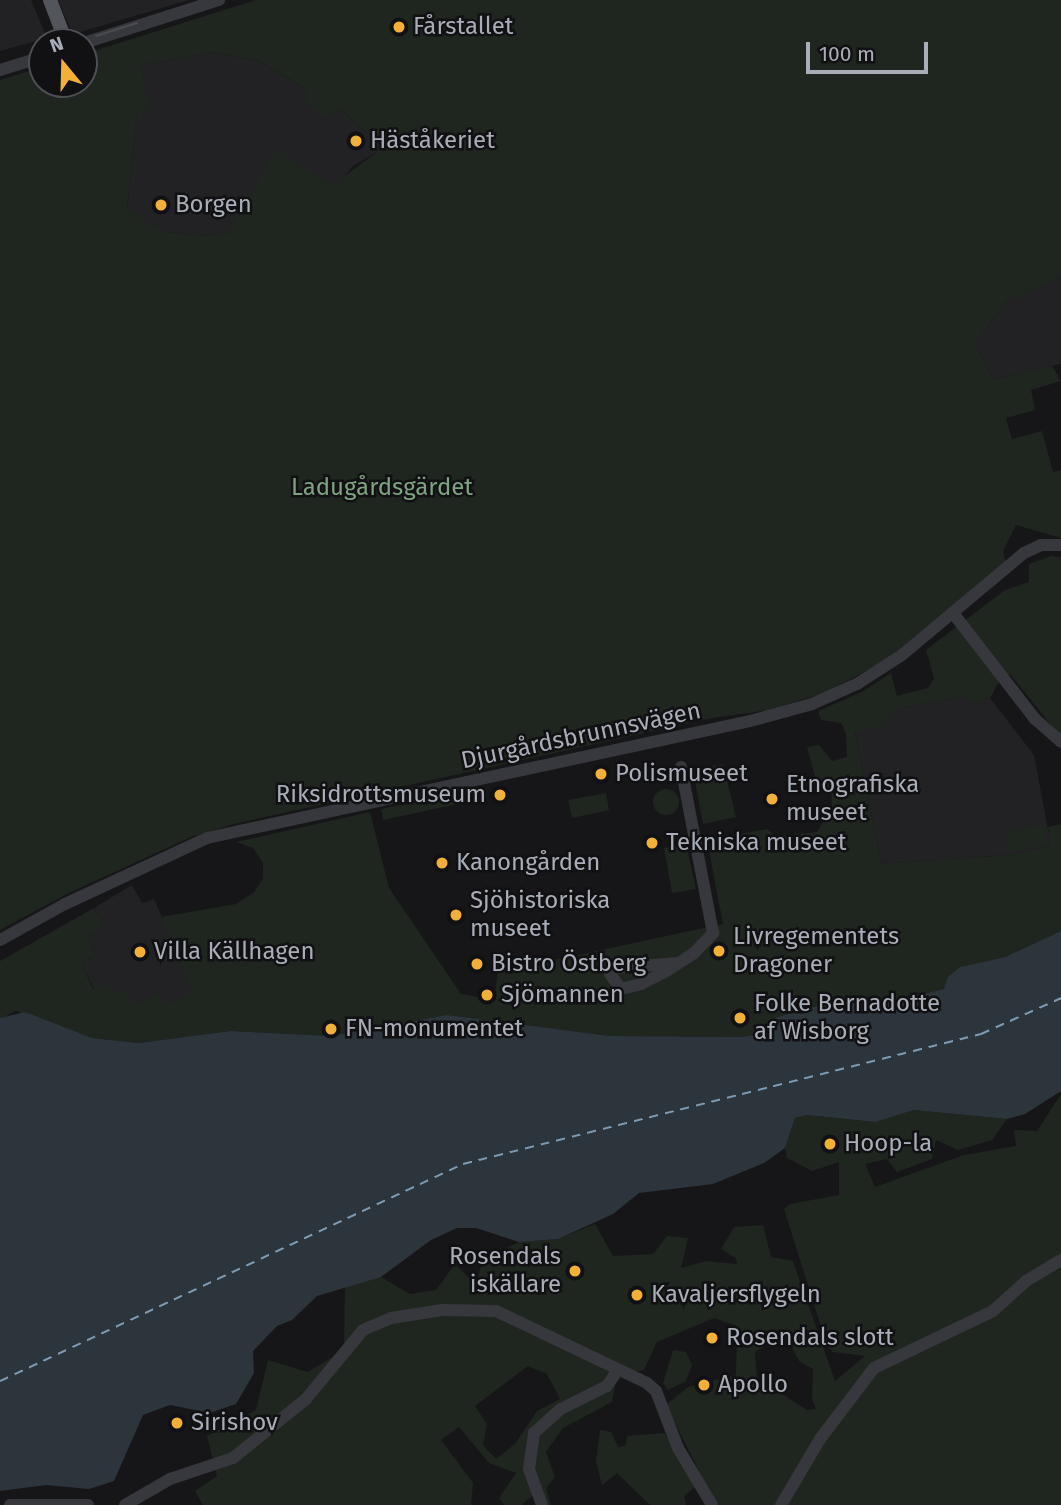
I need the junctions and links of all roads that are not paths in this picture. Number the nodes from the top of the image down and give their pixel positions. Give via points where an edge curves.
1 (40, 0) edge
2 (50, 0) edge
3 (219, 0) edge
4 (201, 3) edge
5 (51, 28) edge
6 (61, 28) edge
7 (98, 38) edge
8 (28, 61) edge
9 (0, 69) edge
10 (1061, 545) edge
11 (953, 613) junction
12 (1061, 742) edge
13 (681, 768) dead end
14 (0, 940) edge
15 (678, 963) dead end
16 (1061, 1260) edge
17 (617, 1371) junction
18 (10, 1505) edge
19 (88, 1505) edge
20 (129, 1505) edge
21 (542, 1505) edge
22 (712, 1505) edge
23 (781, 1505) edge

1 - 5 main road
2 - 6 main road
3 - 4 street
4 - 7 street
8 - 9 street
10 - 11 street, Djurgårdsbrunnsvägen via 1032,548
11 - 12 street via 1035,719
11 - 14 street, Djurgårdsbrunnsvägen via 881,668 812,704 207,838 65,904
13 - 15 street via 713,933
16 - 23 street via 1023,1283 993,1311 874,1368 820,1439
17 - 20 street via 496,1311 442,1310 391,1318 355,1336 306,1399 233,1458 170,1479
17 - 21 street via 607,1386 561,1409 534,1433 529,1469
17 - 22 street via 656,1391 678,1448
18 - 19 street

